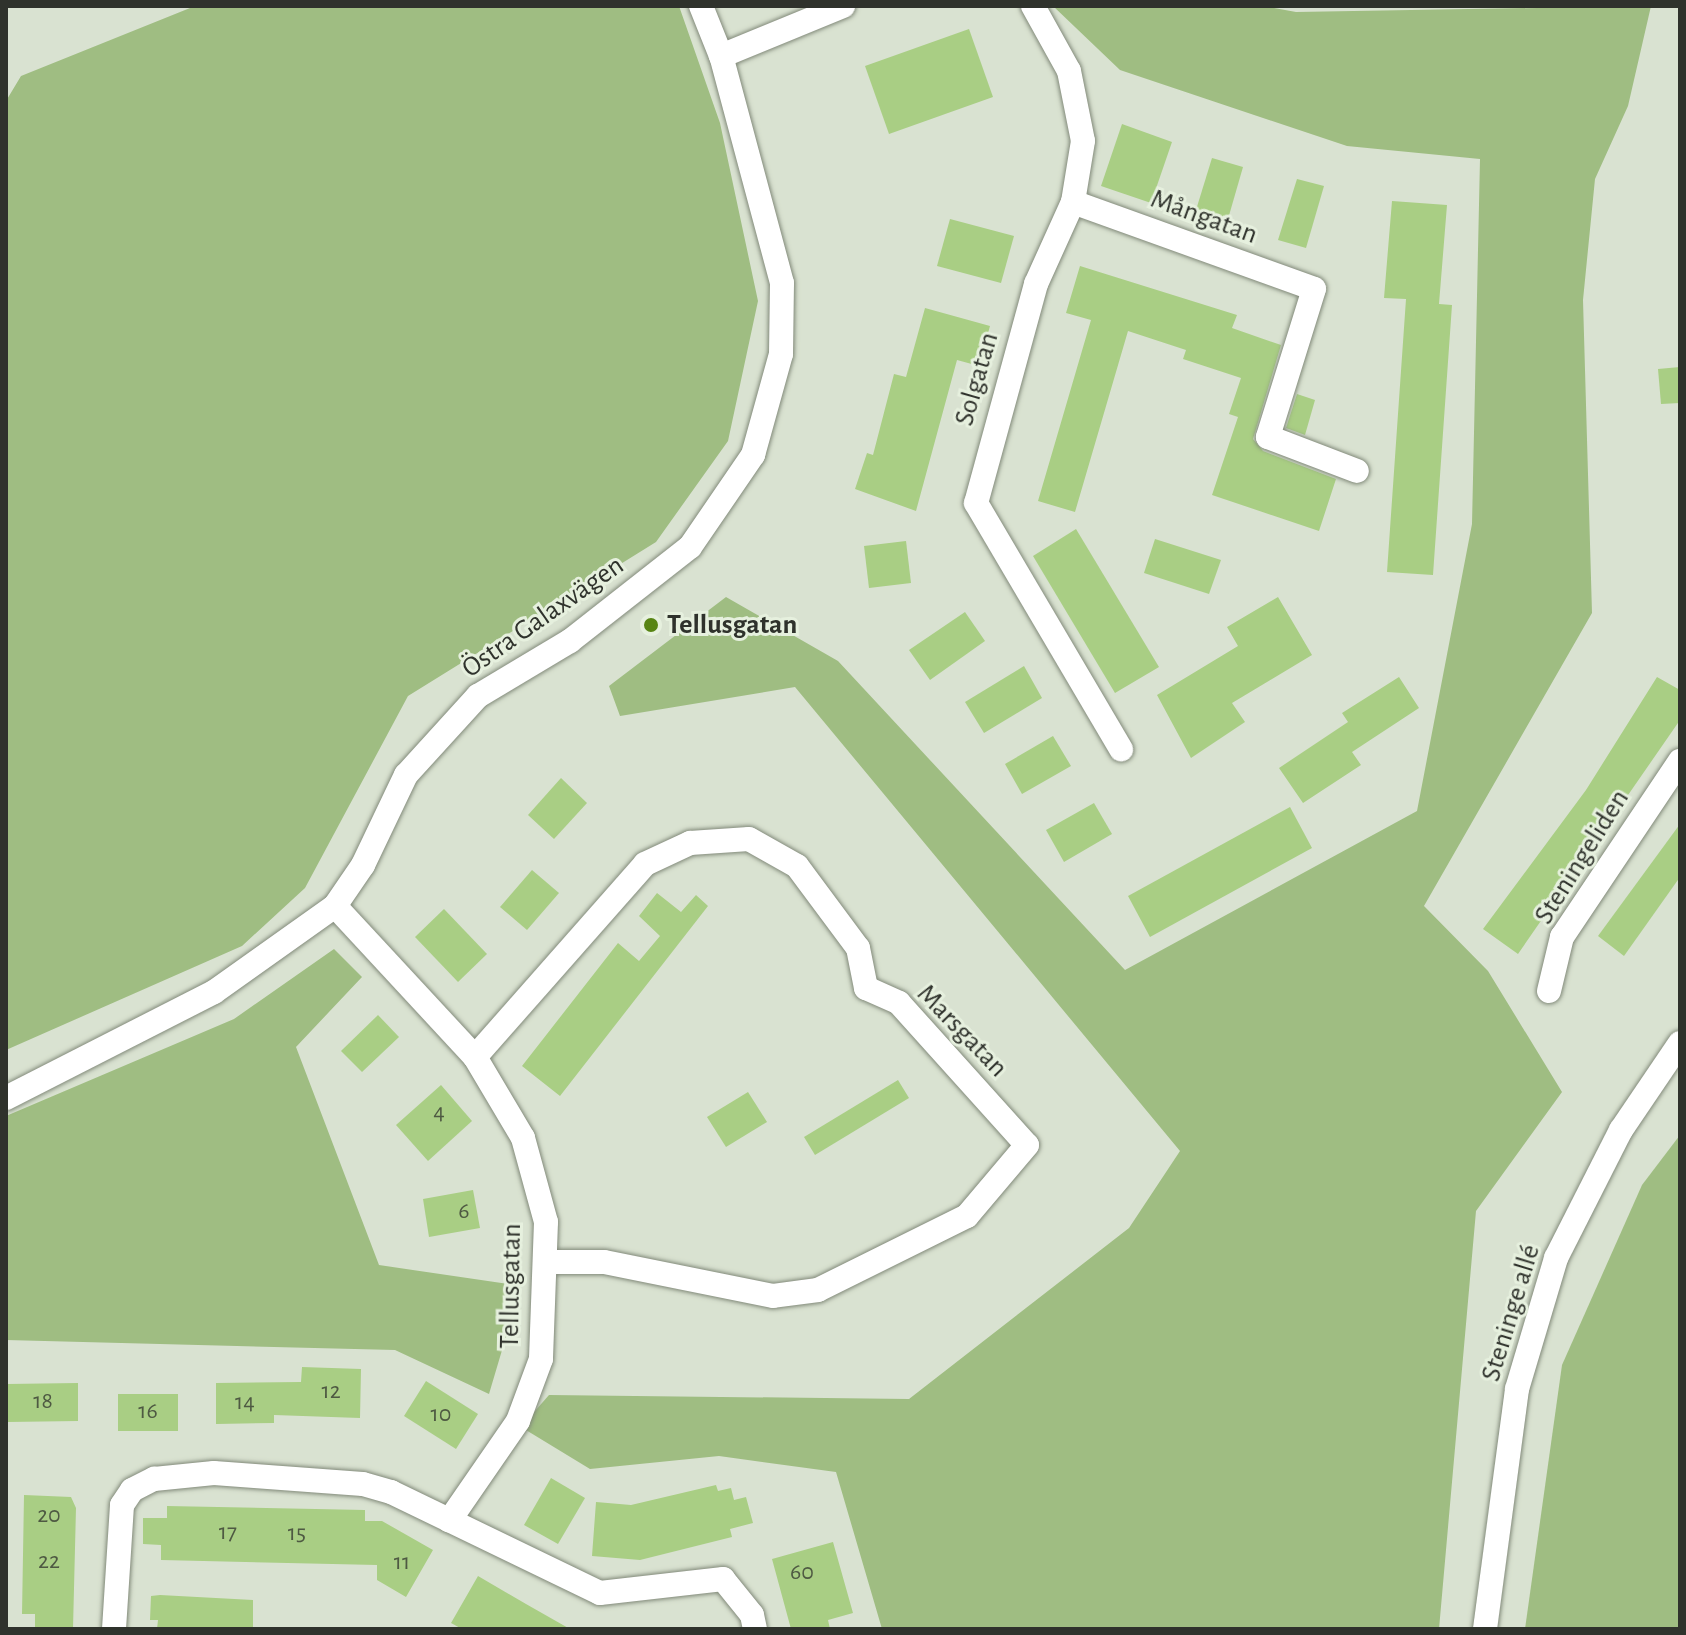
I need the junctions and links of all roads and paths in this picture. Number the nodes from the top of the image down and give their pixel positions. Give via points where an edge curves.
1 (701, 6) edge
2 (843, 6) edge
3 (1033, 6) edge
4 (721, 56) junction
5 (1073, 202) junction
6 (1357, 471) dead end
7 (1121, 749) dead end
8 (1680, 761) edge
9 (335, 906) junction
10 (1549, 991) dead end
11 (1680, 1043) edge
12 (475, 1057) junction
13 (6, 1098) edge
14 (545, 1262) junction
15 (449, 1521) junction
16 (114, 1629) edge
17 (755, 1629) edge
18 (1485, 1629) edge

1 - 4 street, Östra Galaxvägen
2 - 4 street
3 - 5 street, Solgatan via 1069,71 1083,141
4 - 9 street, Östra Galaxvägen via 782,283 781,354 753,455 690,547 570,641 468,707 406,775 363,865
5 - 6 street, Mångatan via 1314,289 1268,437
5 - 7 street, Solgatan via 1036,284 976,503
8 - 10 street, Steningeliden via 1562,937
9 - 12 street, Tellusgatan
9 - 13 street, Östra Galaxvägen via 214,992
11 - 18 street, Steninge allé via 1621,1130 1556,1258 1517,1389
12 - 14 street, Tellusgatan via 523,1138 546,1222
12 - 14 street, Marsgatan via 645,864 690,843 749,839 797,866 858,948 866,988 899,1003 1027,1145 967,1216 818,1290 773,1296 604,1262
14 - 15 street, Tellusgatan via 541,1359 518,1421
15 - 16 street via 363,1484 214,1473 154,1479 132,1490 122,1505
15 - 17 street via 600,1593 723,1579 752,1615

